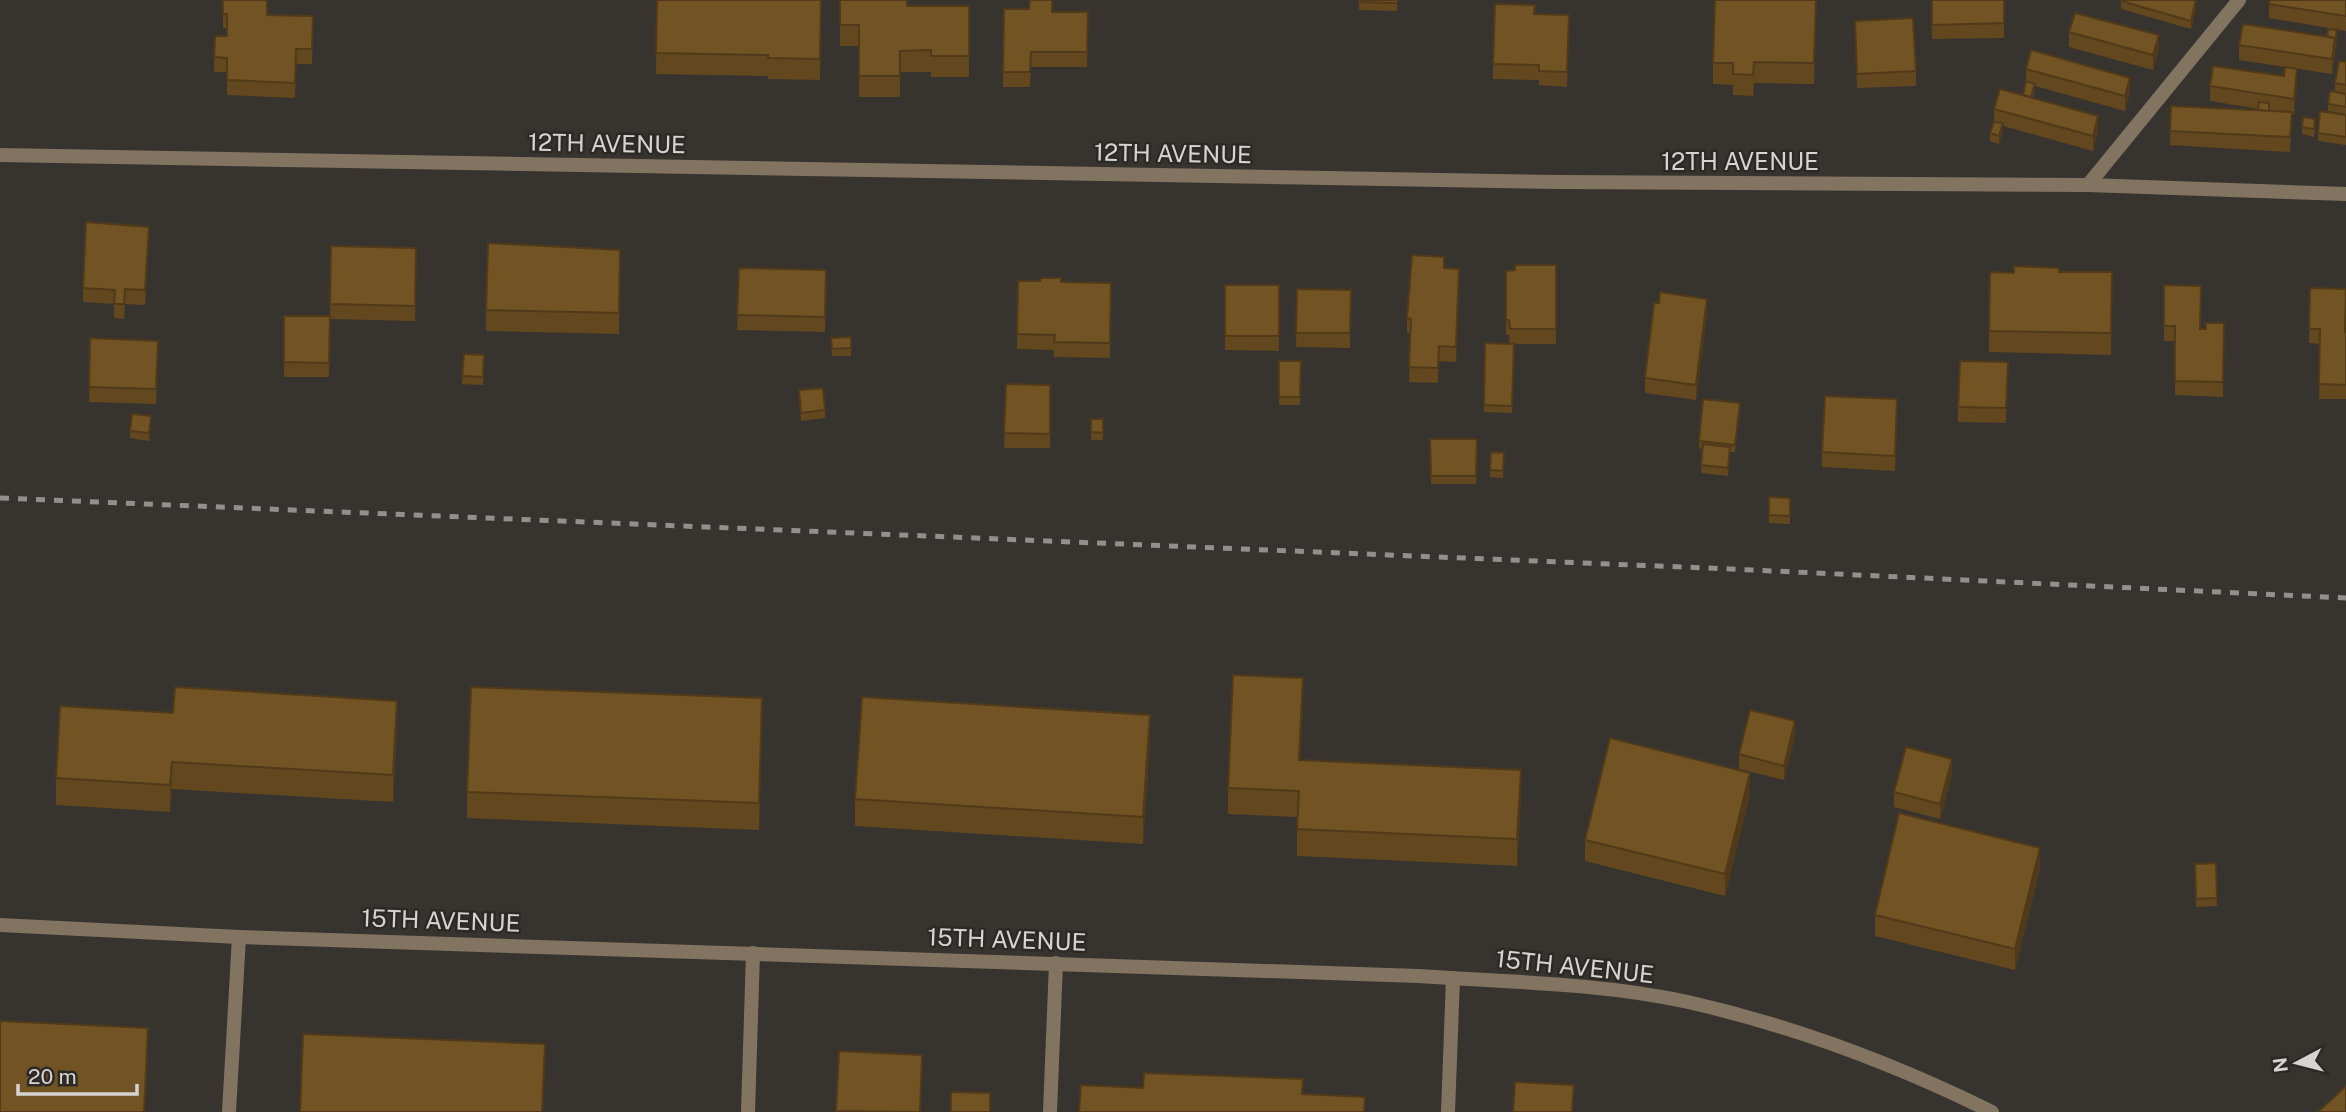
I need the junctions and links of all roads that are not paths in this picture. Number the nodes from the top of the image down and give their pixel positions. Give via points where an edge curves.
1 (2239, 0) edge
2 (0, 155) edge
3 (2088, 186) junction
4 (2346, 194) edge
5 (0, 925) edge
6 (239, 937) junction
7 (753, 953) junction
8 (1056, 963) junction
9 (1453, 978) junction
10 (229, 1112) edge
11 (748, 1112) edge
12 (1050, 1112) edge
13 (1448, 1112) edge
14 (1992, 1112) edge

1 - 3 street
2 - 3 street, 12TH AVENUE via 1560,183
3 - 4 street, 12TH AVENUE
5 - 6 street, 15TH AVENUE
6 - 7 street, 15TH AVENUE
6 - 10 street
7 - 8 street, 15TH AVENUE
7 - 11 street
8 - 9 street, 15TH AVENUE
8 - 12 street
9 - 13 street
9 - 14 street, 15TH AVENUE via 1600,988 1687,1002 1883,1061

